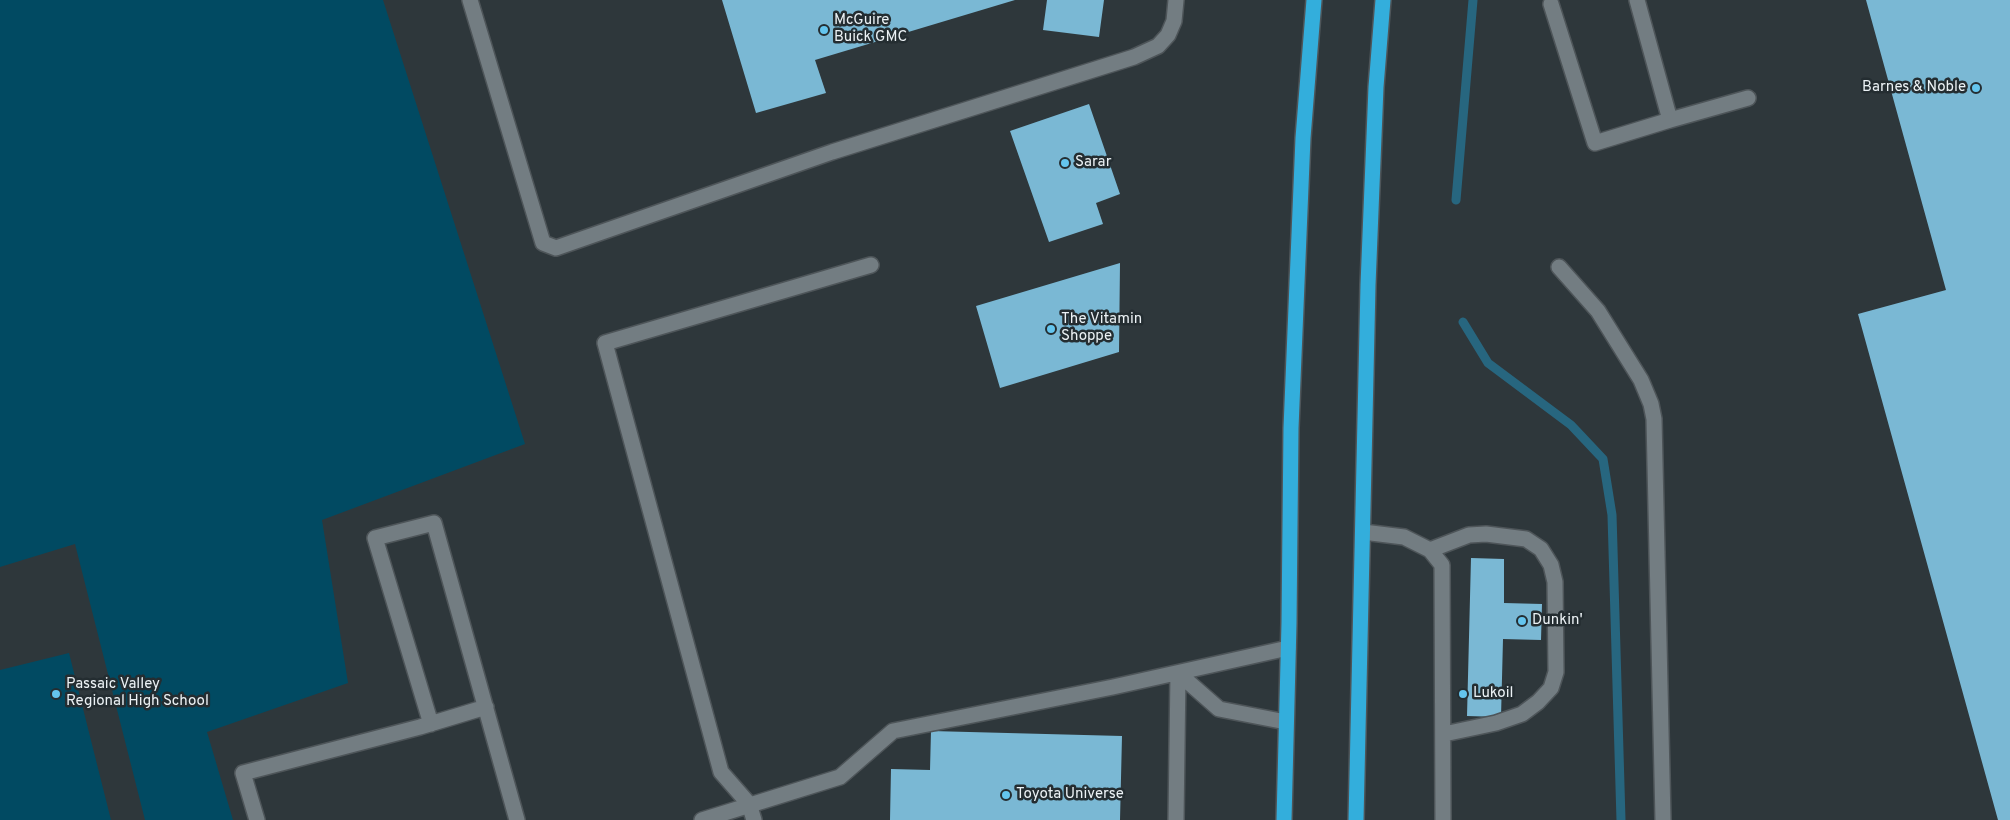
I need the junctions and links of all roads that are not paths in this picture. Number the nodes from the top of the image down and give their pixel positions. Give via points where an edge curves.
1 (470, 0) edge
2 (1176, 0) edge
3 (1314, 0) edge
4 (1383, 0) edge
5 (1637, 0) edge
6 (1551, 4) dead end
7 (1748, 98) dead end
8 (1670, 120) junction
9 (871, 265) dead end
10 (1559, 267) dead end
11 (1363, 532) junction
12 (1430, 550) junction
13 (1288, 648) junction
14 (1178, 673) junction
15 (486, 707) junction
16 (1286, 722) junction
17 (431, 724) junction
18 (1444, 734) junction
19 (749, 804) junction
20 (257, 820) edge
21 (517, 820) edge
22 (702, 820) edge
23 (754, 820) edge
24 (1176, 820) edge
25 (1284, 820) edge
26 (1356, 820) edge
27 (1443, 820) edge
28 (1663, 820) edge

1 - 2 lane via 543,243 556,248 832,152 1134,56 1158,46 1168,35 1174,21
3 - 13 highway via 1303,138 1291,428
4 - 11 highway via 1368,285
5 - 8 lane
6 - 8 lane via 1595,143
7 - 8 lane
9 - 19 lane via 605,343 721,772
10 - 28 lane via 1598,311 1641,380 1654,419
11 - 12 lane via 1404,537
11 - 26 highway
12 - 18 lane via 1442,565
12 - 18 lane via 1469,535 1526,539 1541,549 1551,565 1554,582 1556,672 1551,688 1522,714 1496,724
13 - 14 lane
13 - 16 highway
14 - 16 lane via 1218,709
14 - 19 lane via 893,731 840,777
14 - 24 lane
15 - 17 lane
15 - 17 lane via 434,523 375,538
15 - 21 lane
16 - 25 highway
17 - 20 lane via 243,773
18 - 27 lane
19 - 22 lane
19 - 23 lane

